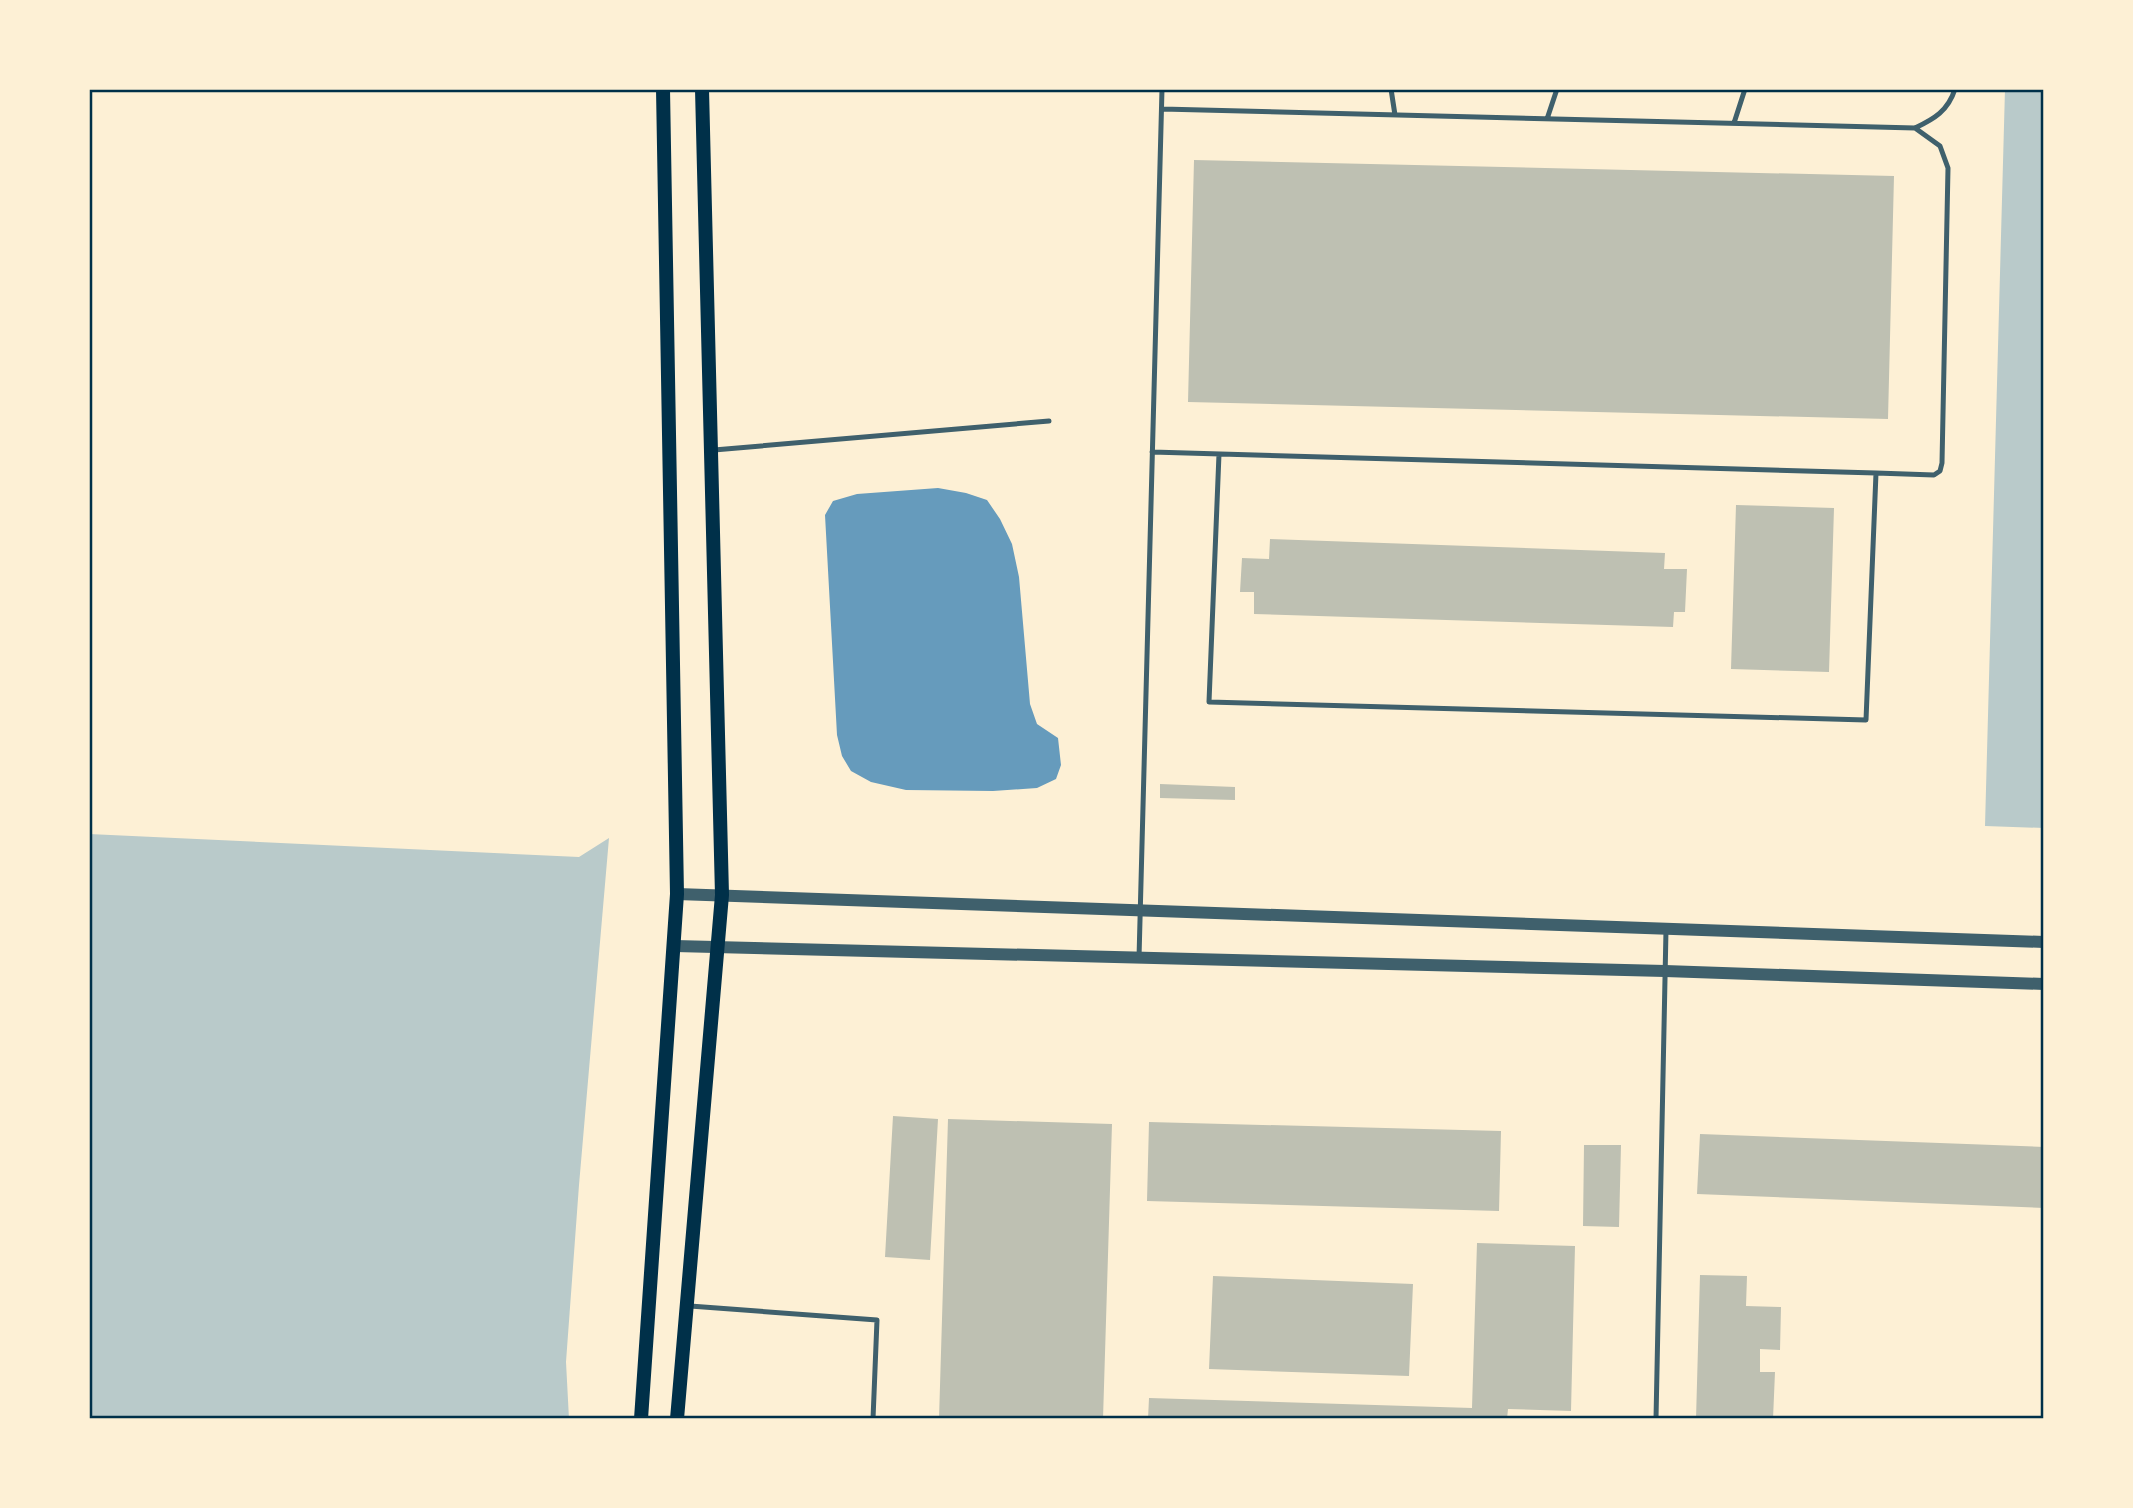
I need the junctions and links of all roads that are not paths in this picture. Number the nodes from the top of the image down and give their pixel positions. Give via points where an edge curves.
1 (663, 89) edge
2 (702, 89) edge
3 (1163, 89) edge
4 (1391, 89) edge
5 (1557, 89) edge
6 (1745, 89) edge
7 (1955, 89) edge
8 (1162, 109) junction
9 (1395, 115) junction
10 (1547, 118) junction
11 (1734, 123) junction
12 (1915, 128) junction
13 (1049, 421) dead end
14 (711, 451) junction
15 (1152, 452) junction
16 (1219, 454) junction
17 (1876, 472) junction
18 (677, 894) junction
19 (722, 895) junction
20 (1140, 910) junction
21 (1666, 930) junction
22 (2044, 942) edge
23 (675, 946) junction
24 (719, 947) junction
25 (1139, 958) junction
26 (1665, 971) junction
27 (2044, 984) edge
28 (687, 1306) junction
29 (641, 1419) edge
30 (677, 1419) edge
31 (873, 1419) edge
32 (1656, 1419) edge

1 - 18 main road
2 - 14 main road
3 - 8 lane
4 - 9 lane
5 - 10 lane
6 - 11 lane
7 - 12 lane via 1938,117
8 - 9 lane
8 - 15 lane
9 - 10 lane
10 - 11 lane
11 - 12 lane
12 - 17 lane via 1940,146 1948,168 1942,463 1934,475
13 - 14 lane
14 - 19 main road
15 - 16 lane
15 - 20 lane
16 - 17 lane
16 - 17 lane via 1209,702 1867,720
18 - 19 street
18 - 23 main road
19 - 20 street
19 - 24 main road
20 - 21 street
20 - 25 lane
21 - 22 street
21 - 26 lane
23 - 24 street
23 - 29 main road
24 - 25 street
24 - 28 main road
25 - 26 street
26 - 27 street
26 - 32 lane
28 - 30 main road
28 - 31 lane via 877,1320

